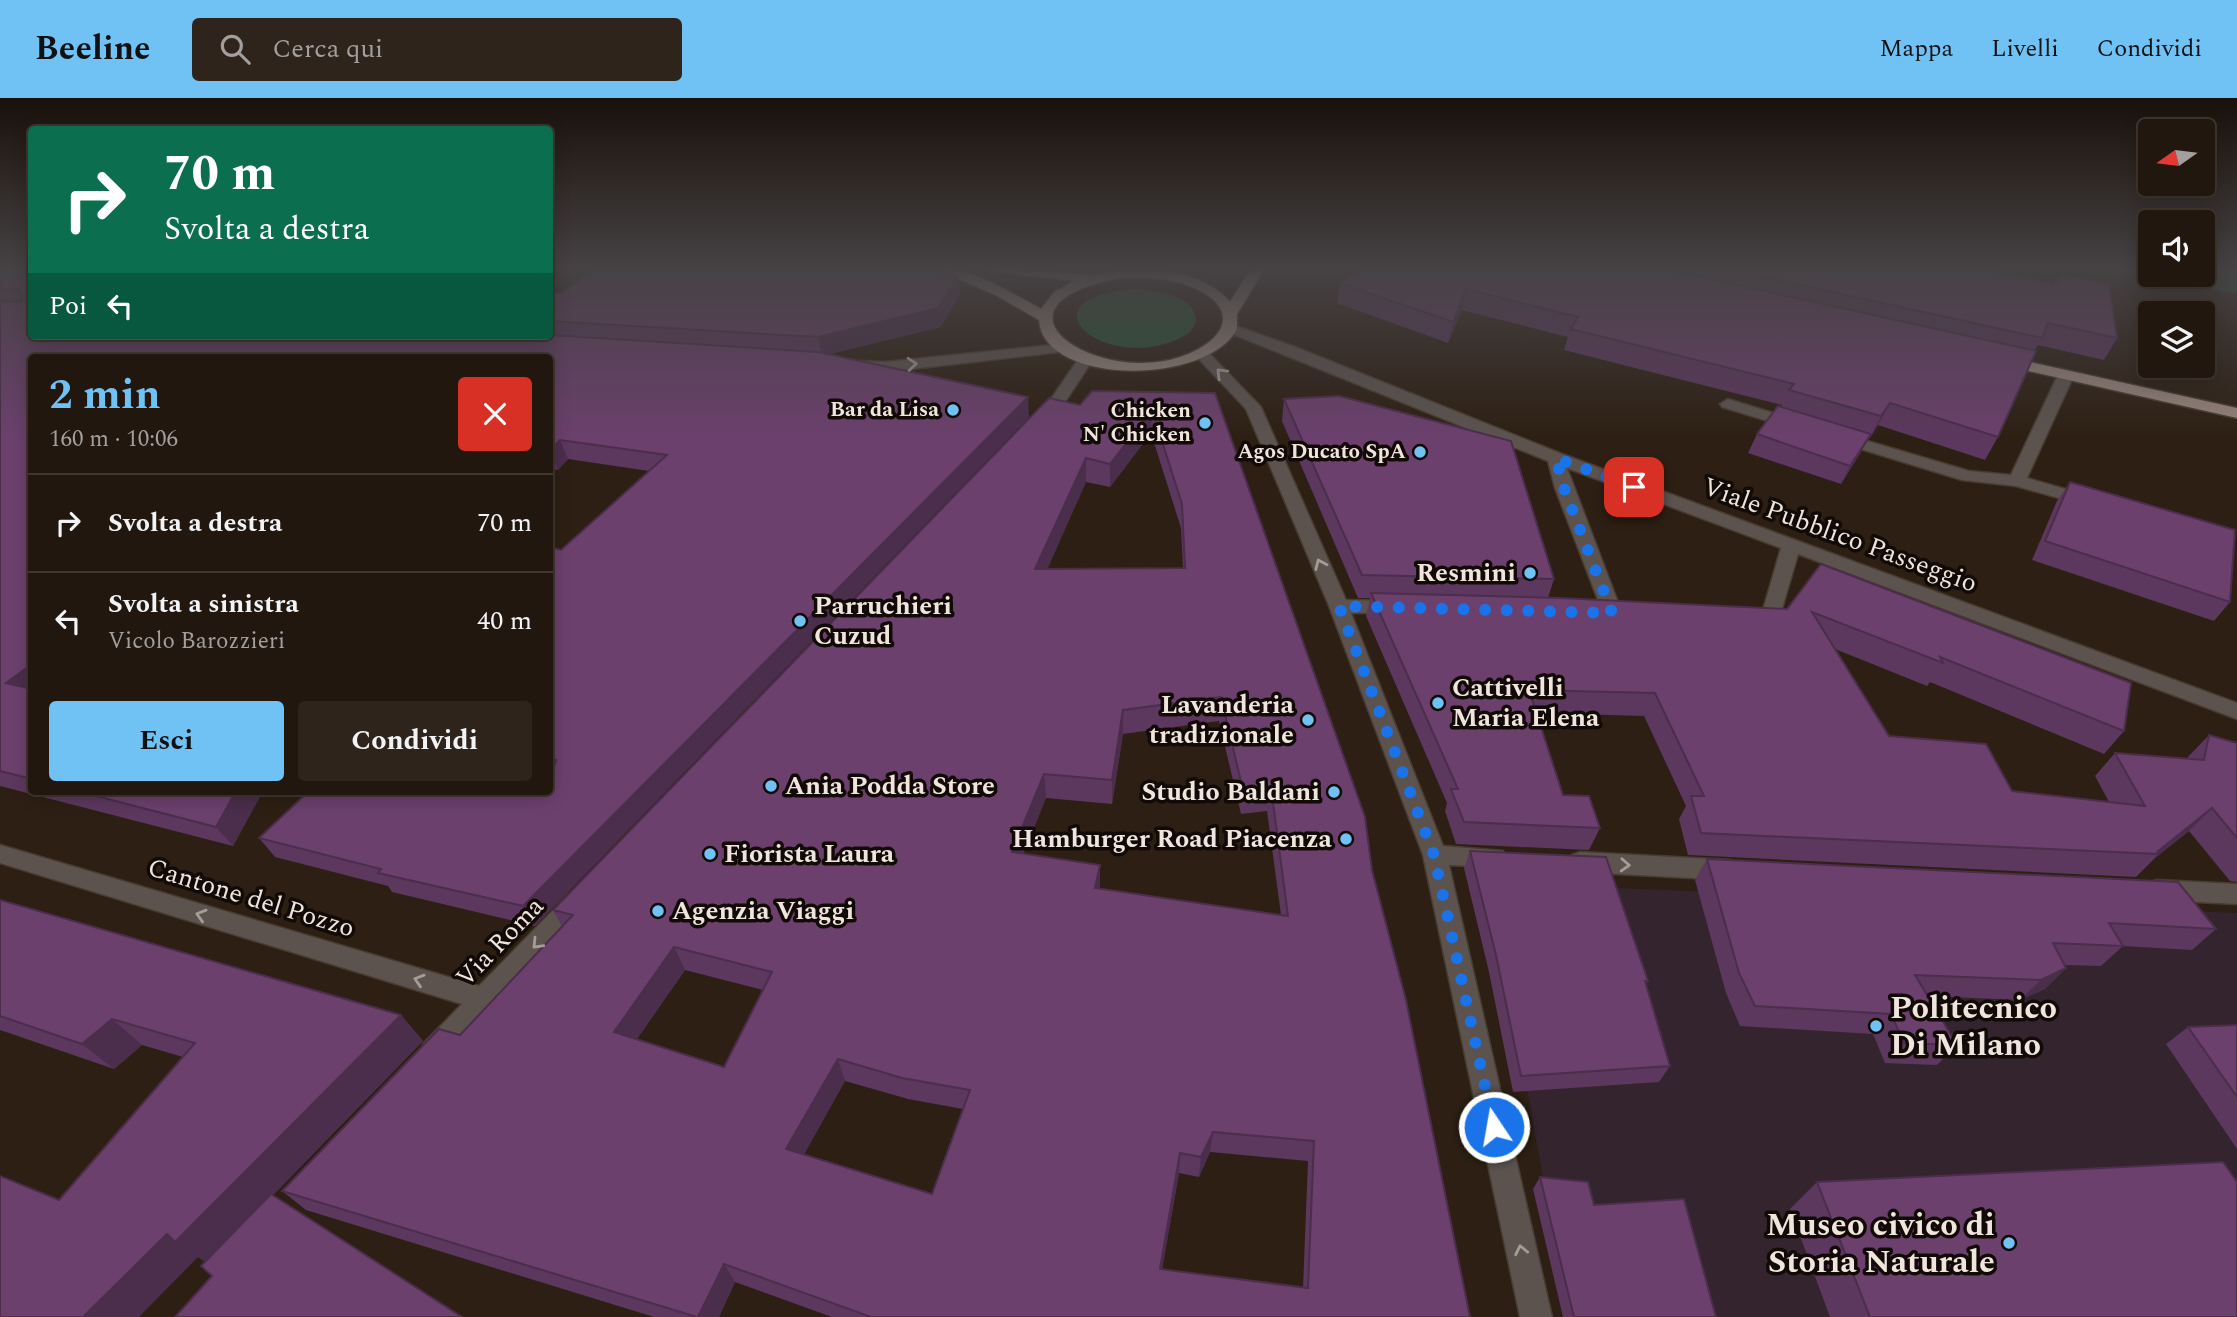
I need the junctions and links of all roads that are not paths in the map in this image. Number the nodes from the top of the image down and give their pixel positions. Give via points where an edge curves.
1 (1046, 324) edge
2 (1229, 324) edge
3 (1236, 324) edge
4 (1063, 348) junction
5 (1202, 354) junction
6 (1984, 356) edge
7 (1086, 358) junction
8 (846, 365) edge
9 (2066, 374) junction
10 (1728, 404) dead end
11 (2237, 413) edge
12 (1021, 439) edge
13 (1556, 458) junction
14 (2017, 481) junction
15 (2107, 507) edge
16 (1791, 545) junction
17 (1339, 606) junction
18 (1421, 608) edge
19 (1584, 612) edge
20 (1731, 616) edge
21 (2237, 711) edge
22 (0, 854) edge
23 (1434, 855) junction
24 (1518, 859) edge
25 (1559, 861) edge
26 (1753, 871) edge
27 (589, 889) edge
28 (2140, 889) edge
29 (2237, 894) edge
30 (484, 999) junction
31 (418, 1069) edge
32 (1536, 1317) edge

1 - 4 main road
2 - 5 main road via 1220,342
3 - 13 street, Viale Pubblico Passeggio
4 - 7 main road
8 -> 4 street via 885,367
5 - 7 main road via 1146,366
17 -> 5 street via 1253,407
6 - 9 main road
7 - 12 street via 1059,399
9 - 11 main road
9 - 14 street
10 - 14 street via 1968,475
13 - 16 street, Viale Pubblico Passeggio
13 - 19 street via 1564,488 1618,613
14 - 15 street
16 - 20 street via 1771,617
16 - 21 street, Viale Pubblico Passeggio
17 - 18 street
17 - 23 street
30 -> 22 street, Cantone del Pozzo
23 - 24 street
32 -> 23 street
25 -> 26 street
27 -> 30 street, Via Roma
28 - 29 street
30 - 31 street, Via Roma

